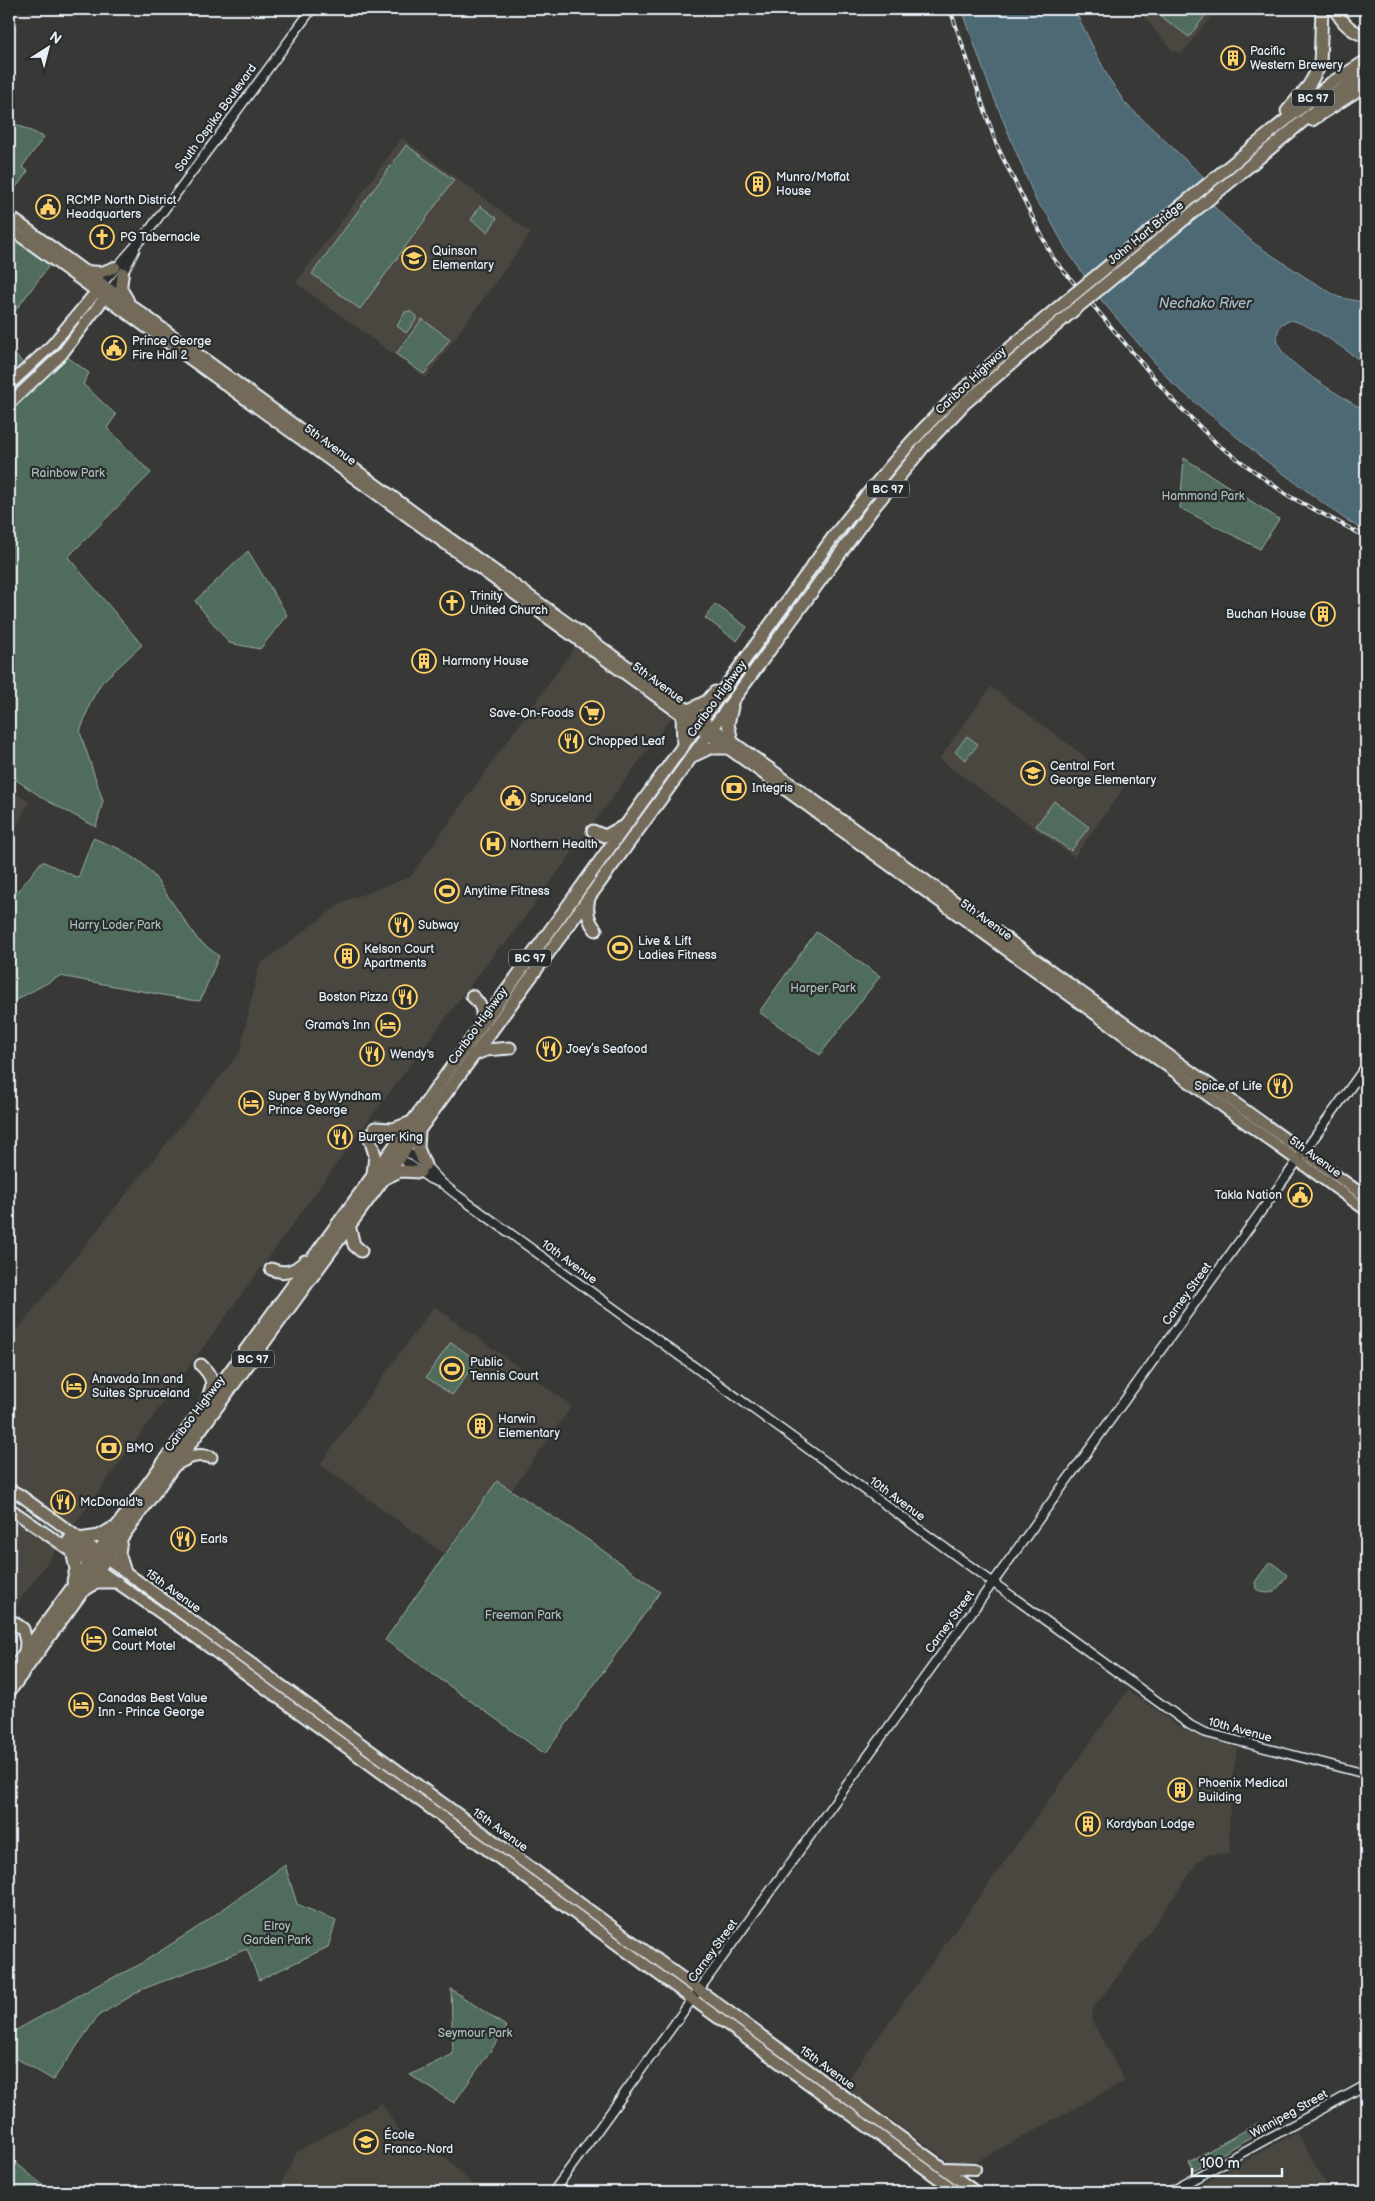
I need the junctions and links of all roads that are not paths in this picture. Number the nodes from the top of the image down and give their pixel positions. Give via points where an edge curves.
1 (312, 9) edge
2 (1322, 9) edge
3 (1335, 9) edge
4 (1366, 36) edge
5 (1366, 61) edge
6 (1366, 73) edge
7 (1366, 85) edge
8 (1296, 126) junction
9 (1261, 139) junction
10 (9, 218) edge
11 (9, 228) edge
12 (119, 270) junction
13 (79, 273) junction
14 (103, 291) junction
15 (1067, 300) joint
16 (83, 308) junction
17 (129, 309) junction
18 (1074, 310) joint
19 (92, 314) junction
20 (9, 385) edge
21 (9, 404) edge
22 (777, 615) junction
23 (736, 698) junction
24 (686, 713) junction
25 (705, 728) junction
26 (729, 744) junction
27 (683, 746) junction
28 (692, 758) junction
29 (629, 821) junction
30 (592, 831) dead end
31 (624, 850) junction
32 (590, 896) junction
33 (596, 930) dead end
34 (472, 996) dead end
35 (481, 1026) junction
36 (510, 1048) dead end
37 (473, 1055) junction
38 (1366, 1066) edge
39 (416, 1126) junction
40 (398, 1150) junction
41 (1301, 1156) junction
42 (422, 1168) junction
43 (377, 1178) junction
44 (1366, 1197) edge
45 (1366, 1210) edge
46 (349, 1225) junction
47 (327, 1246) junction
48 (271, 1269) dead end
49 (201, 1365) dead end
50 (204, 1406) junction
51 (211, 1458) dead end
52 (173, 1466) junction
53 (9, 1489) edge
54 (9, 1508) edge
55 (27, 1520) junction
56 (118, 1523) junction
57 (123, 1535) junction
58 (75, 1538) junction
59 (72, 1551) junction
60 (97, 1560) junction
61 (125, 1572) junction
62 (117, 1582) junction
63 (993, 1582) junction
64 (74, 1593) junction
65 (13, 1622) dead end
66 (46, 1623) junction
67 (23, 1629) junction
68 (25, 1651) junction
69 (9, 1674) edge
70 (9, 1692) edge
71 (1366, 1774) edge
72 (696, 1994) junction
73 (1366, 2085) edge
74 (943, 2168) junction
75 (976, 2170) dead end
76 (553, 2192) edge
77 (958, 2192) edge
78 (976, 2192) edge
79 (1170, 2192) edge

1 - 12 street, South Ospika Boulevard
2 - 9 highway via 1320,65 1301,97
3 - 4 highway via 1340,20 1357,34
5 - 9 highway, BC 97 via 1331,83
6 - 8 highway, BC 97
7 - 8 highway via 1317,118
8 - 18 highway, John Hart Bridge / BC 97, bridge
9 - 15 highway, John Hart Bridge / BC 97, bridge
10 - 13 main road, 5th Avenue
11 - 13 main road, 5th Avenue
12 - 13 main road
12 - 14 street, South Ospika Boulevard
12 - 17 main road via 121,288
13 - 14 main road, 5th Avenue
13 - 16 main road via 84,290
14 - 16 main road, South Ospika Boulevard
14 - 17 main road, 5th Avenue
14 - 19 main road, South Ospika Boulevard
15 - 22 highway, Cariboo Highway / BC 97 via 993,362 915,438 834,536
16 - 20 main road, South Ospika Boulevard via 51,346
17 - 19 main road via 108,308
17 - 24 main road, 5th Avenue
18 - 23 highway, Cariboo Highway / BC 97 via 980,388 925,445 874,507
19 - 21 main road, South Ospika Boulevard via 53,364
22 - 24 highway via 707,701
22 - 25 highway, Cariboo Highway / BC 97
23 - 25 highway, Cariboo Highway / BC 97
23 - 26 highway via 728,724
24 - 25 main road, 5th Avenue
24 - 27 highway
25 - 26 main road, 5th Avenue
25 - 27 highway, Cariboo Highway / BC 97
25 - 28 highway, Cariboo Highway / BC 97
25 - 31 highway via 636,820
26 - 28 highway via 710,748
26 - 41 main road, 5th Avenue
27 - 29 highway, Cariboo Highway / BC 97
28 - 31 highway, Cariboo Highway / BC 97
29 - 30 highway via 608,835 601,836
29 - 35 highway, Cariboo Highway / BC 97
31 - 32 highway, Cariboo Highway / BC 97
32 - 33 highway via 587,910
32 - 37 highway, Cariboo Highway / BC 97
34 - 35 highway via 483,1011
35 - 39 highway, Cariboo Highway / BC 97
36 - 37 highway
37 - 39 highway, Cariboo Highway / BC 97
38 - 41 street, Carney Street
39 - 40 highway, Cariboo Highway / BC 97
39 - 42 highway
39 - 43 highway via 372,1132
40 - 42 street, 10th Avenue
40 - 43 highway, Cariboo Highway / BC 97
41 - 44 main road, 5th Avenue
41 - 45 main road, 5th Avenue
41 - 63 street, Carney Street
42 - 43 highway
42 - 63 street, 10th Avenue
43 - 46 highway, Cariboo Highway / BC 97
43 - 47 highway, Cariboo Highway / BC 97
46 - 47 highway, Cariboo Highway / BC 97
46 - 47 highway via 358,1248
47 - 48 highway via 295,1270
47 - 50 highway, Cariboo Highway / BC 97
47 - 52 highway, Cariboo Highway / BC 97
49 - 50 highway via 212,1379
50 - 56 highway, Cariboo Highway / BC 97
51 - 52 highway via 192,1456
52 - 57 highway, Cariboo Highway / BC 97
53 - 58 main road
54 - 55 main road, 15th Avenue
55 - 58 main road
55 - 59 main road, 15th Avenue
56 - 58 highway via 107,1533
56 - 60 highway, Cariboo Highway / BC 97
57 - 60 highway, Cariboo Highway / BC 97
57 - 61 highway via 118,1553
58 - 60 highway
59 - 60 main road, 15th Avenue
59 - 64 highway via 76,1568
60 - 61 main road, 15th Avenue
60 - 62 main road, 15th Avenue
60 - 64 highway, Cariboo Highway / BC 97
61 - 72 main road, 15th Avenue
62 - 64 highway via 97,1582
62 - 72 main road, 15th Avenue
63 - 71 street, 10th Avenue via 1196,1728
63 - 72 street, Carney Street
64 - 66 highway, Cariboo Highway / BC 97
64 - 70 highway, Cariboo Highway / BC 97
65 - 67 highway
66 - 67 highway
66 - 68 highway, Cariboo Highway / BC 97
67 - 68 highway
68 - 69 highway, Cariboo Highway / BC 97
72 - 74 main road, 15th Avenue
72 - 76 street, Carney Street
72 - 77 main road, 15th Avenue
73 - 79 street, Winnipeg Street
74 - 75 main road
74 - 78 main road, 15th Avenue

